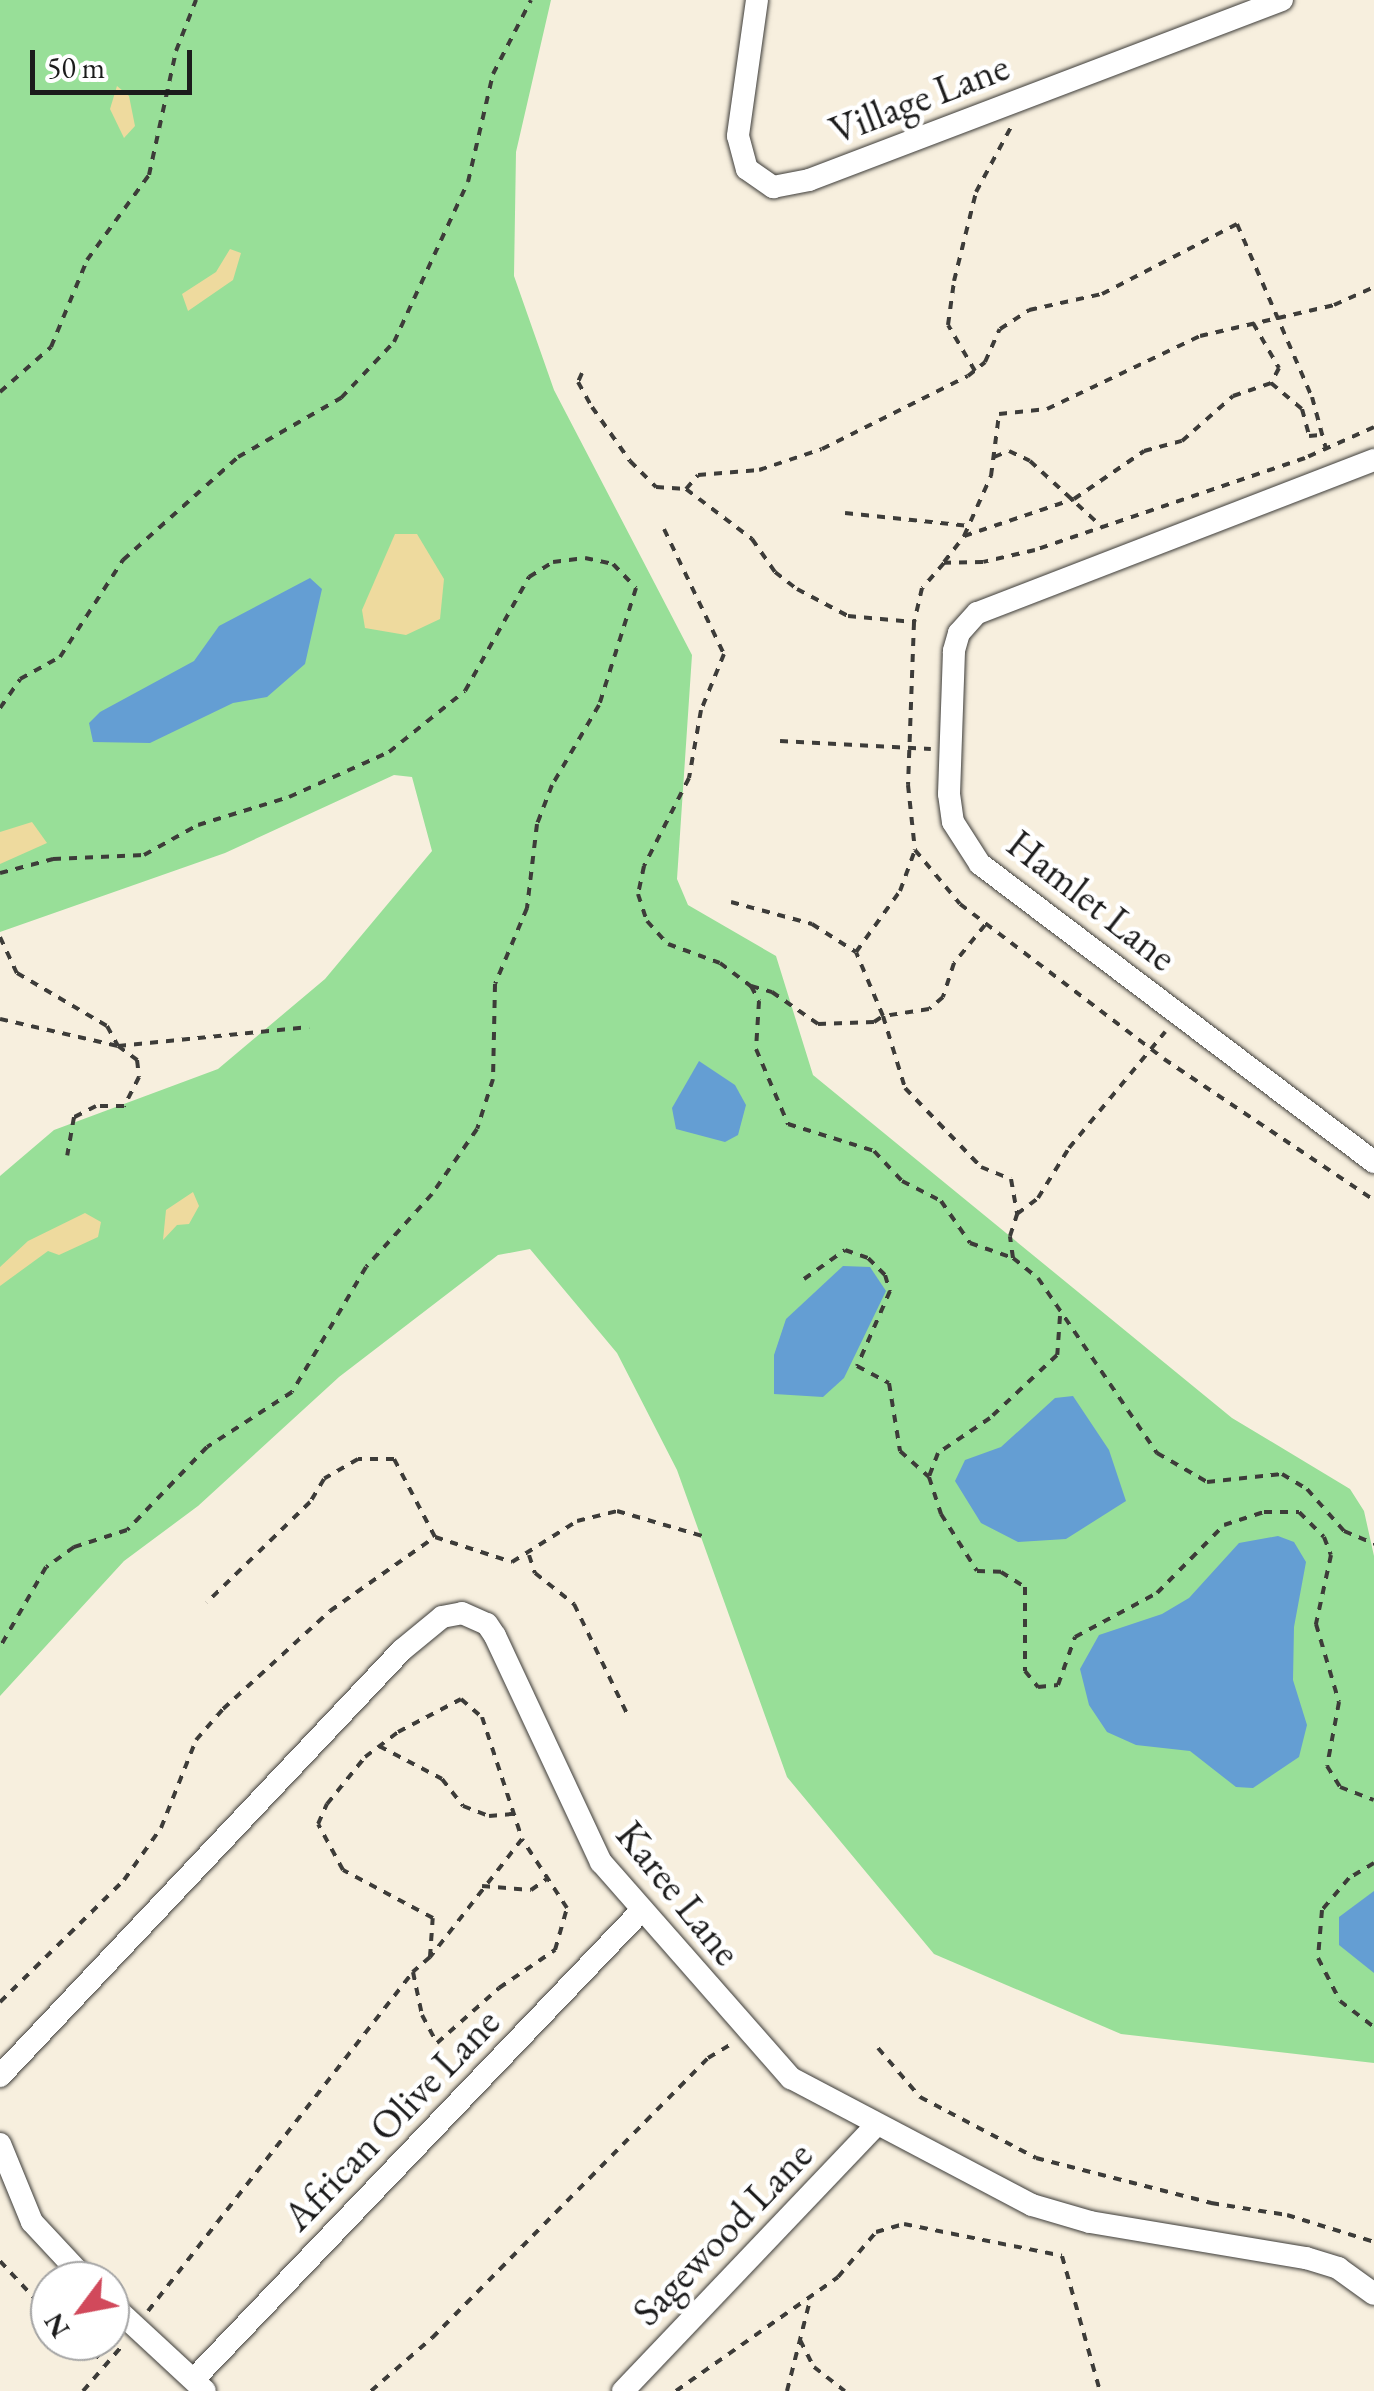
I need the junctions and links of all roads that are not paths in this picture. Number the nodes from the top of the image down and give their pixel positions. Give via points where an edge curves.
1 (757, 0) edge
2 (1282, 0) edge
3 (1374, 460) edge
4 (1374, 1162) edge
5 (642, 1910) junction
6 (0, 2076) edge
7 (875, 2126) junction
8 (0, 2144) edge
9 (69, 2261) edge
10 (1374, 2294) edge
11 (130, 2322) edge
12 (199, 2385) edge
13 (623, 2391) edge

1 - 2 street, Village Lane via 738,136 758,182 790,186
3 - 4 street, Hamlet Lane via 977,613 958,633 954,651 950,751 953,822 980,864
5 - 6 street, Karee Lane via 582,1832 495,1636 476,1617 452,1614 402,1650
5 - 7 street, Karee Lane via 792,2078
5 - 12 street, African Olive Lane
7 - 10 street, Karee Lane via 1043,2208 1306,2258 1338,2268
7 - 13 street, Sagewood Lane
8 - 9 street via 32,2222
11 - 12 street

